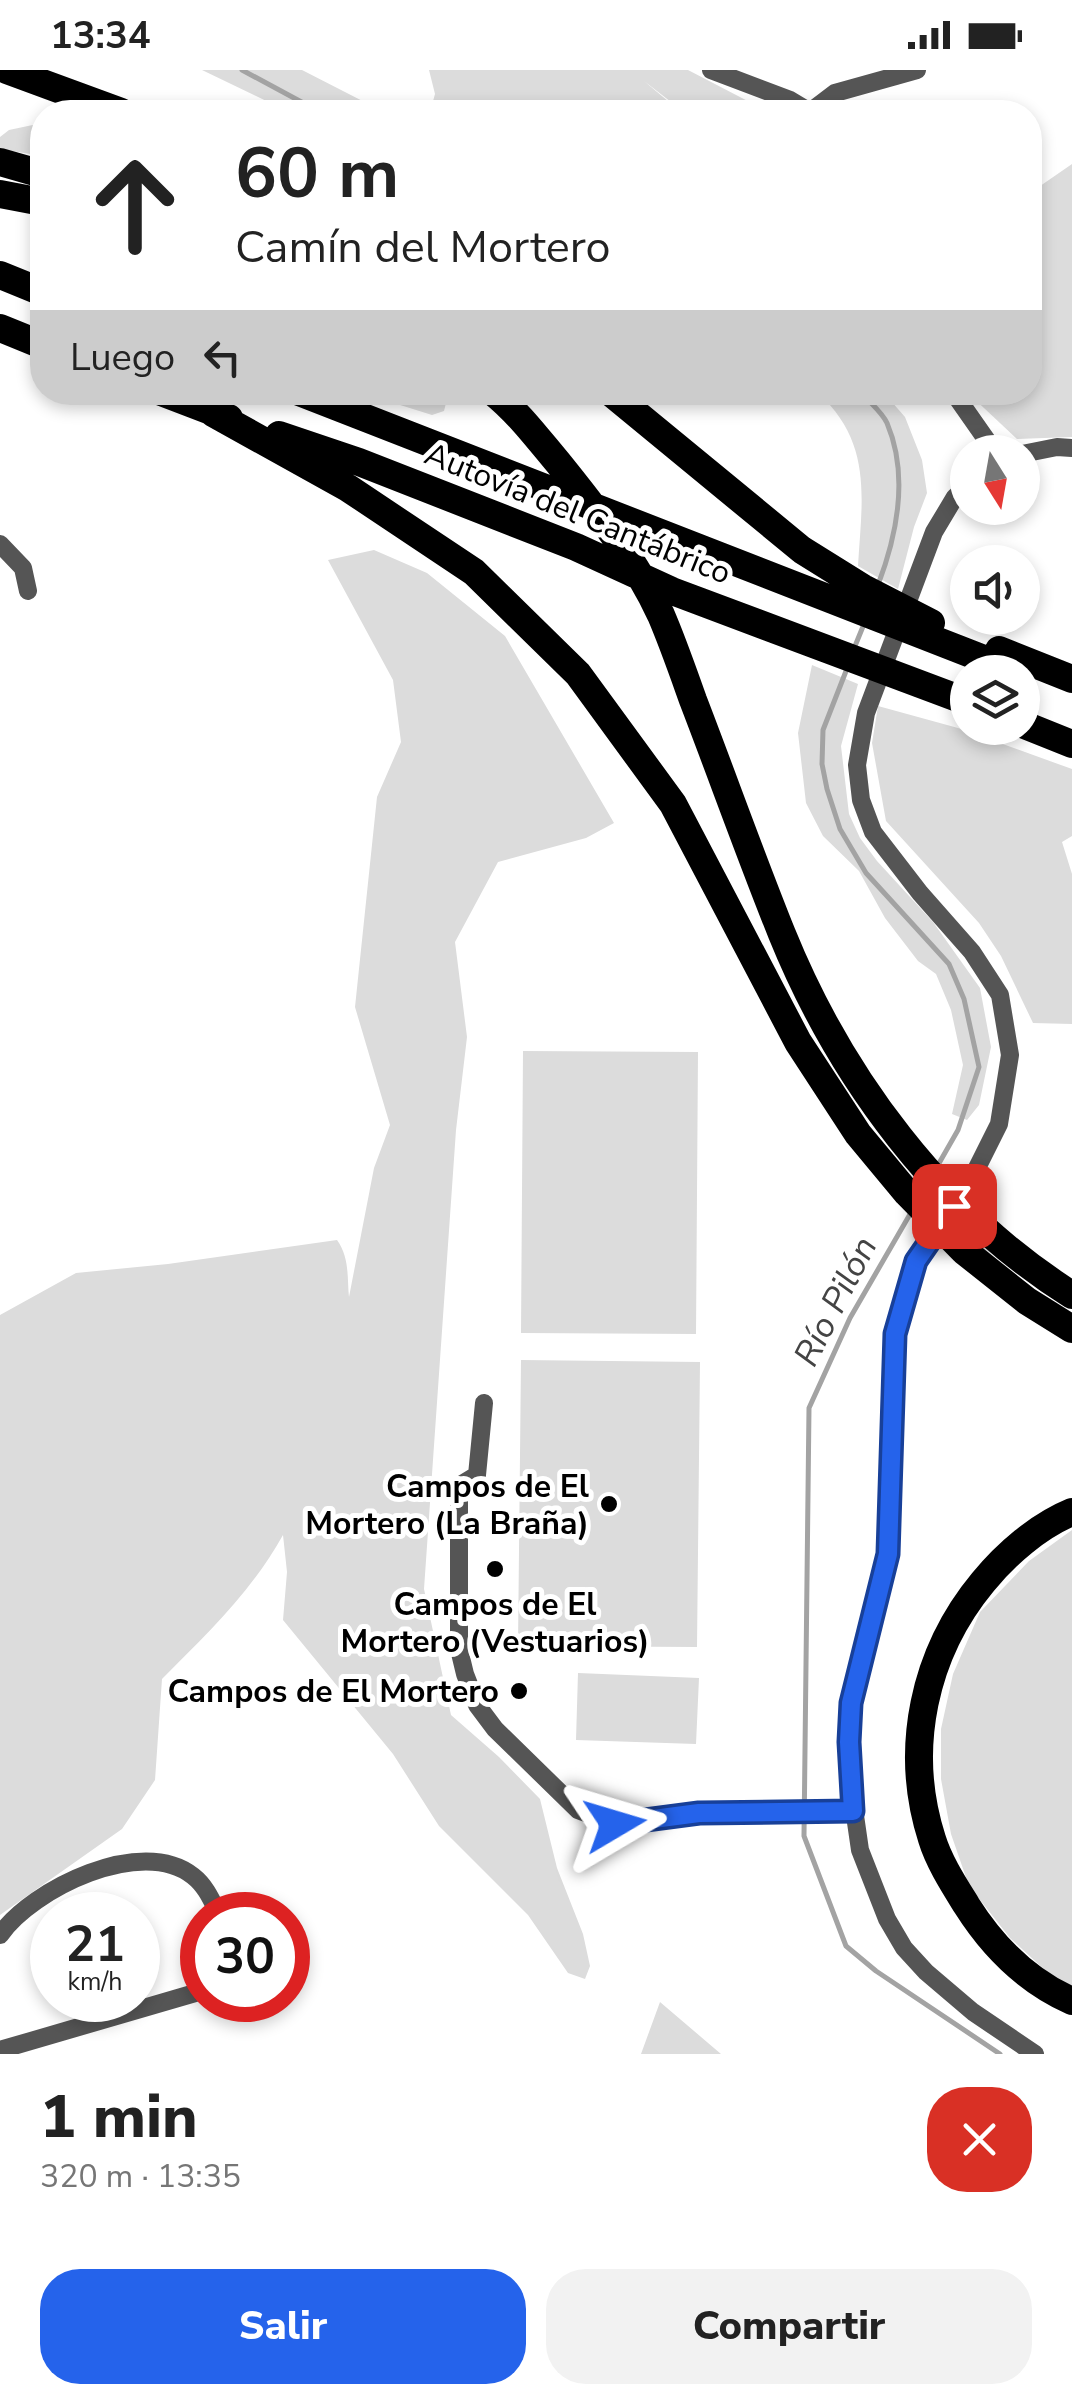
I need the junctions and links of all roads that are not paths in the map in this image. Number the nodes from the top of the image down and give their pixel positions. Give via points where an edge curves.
1 (8, 70) edge
2 (711, 70) edge
3 (917, 70) edge
4 (89, 100) edge
5 (790, 100) edge
6 (826, 100) edge
7 (0, 162) edge
8 (30, 171) edge
9 (0, 194) edge
10 (30, 200) edge
11 (0, 275) edge
12 (30, 287) edge
13 (0, 328) edge
14 (30, 340) edge
15 (193, 405) edge
16 (332, 405) edge
17 (509, 405) edge
18 (626, 405) edge
19 (962, 405) edge
20 (213, 413) junction
21 (983, 435) edge
22 (1072, 448) edge
23 (1040, 450) edge
24 (950, 506) edge
25 (0, 544) edge
26 (28, 591) dead end
27 (937, 634) junction
28 (981, 655) edge
29 (1072, 678) edge
30 (1040, 681) edge
31 (1072, 693) edge
32 (950, 695) edge
33 (1040, 731) edge
34 (1072, 744) edge
35 (1072, 1295) edge
36 (1072, 1329) edge
37 (484, 1404) dead end
38 (1072, 1512) edge
39 (853, 1811) junction
40 (207, 1892) edge
41 (0, 1935) edge
42 (180, 1997) edge
43 (1072, 2002) edge
44 (0, 2050) edge
45 (1035, 2054) edge

1 - 4 highway
2 - 5 street
3 - 6 street
7 - 8 highway
9 - 10 highway
11 - 12 highway
13 - 14 highway
15 - 20 highway, Autovía del Cantábrico
16 - 27 highway, Autovía del Cantábrico via 788,583
17 - 35 highway via 601,516 660,613 783,936 823,1022 876,1108 983,1227
18 - 27 highway via 802,550
19 - 21 street
20 - 32 highway, Autovía del Cantábrico via 359,462 672,591
20 - 36 highway via 348,488 474,572 578,674 674,804 798,1042 858,1134 964,1251
22 - 23 street
24 - 39 street via 866,713 858,765 861,800 873,832 1000,995 1010,1055 999,1124 916,1261 895,1334 888,1554 851,1703
25 - 26 street via 23,568
27 - 28 highway, Autovía del Cantábrico
27 - 29 highway
30 - 31 highway, Autovía del Cantábrico
33 - 34 highway
37 - 39 street via 477,1475 460,1486 459,1649 477,1705 496,1729 578,1810 615,1824 699,1813
38 - 43 highway via 1003,1558 966,1602 936,1655 920,1721 920,1776 932,1839 982,1929 1025,1974
39 - 45 street via 860,1850 904,1948 973,2012
40 - 41 street via 192,1875 152,1864 106,1868 26,1908
42 - 44 street

